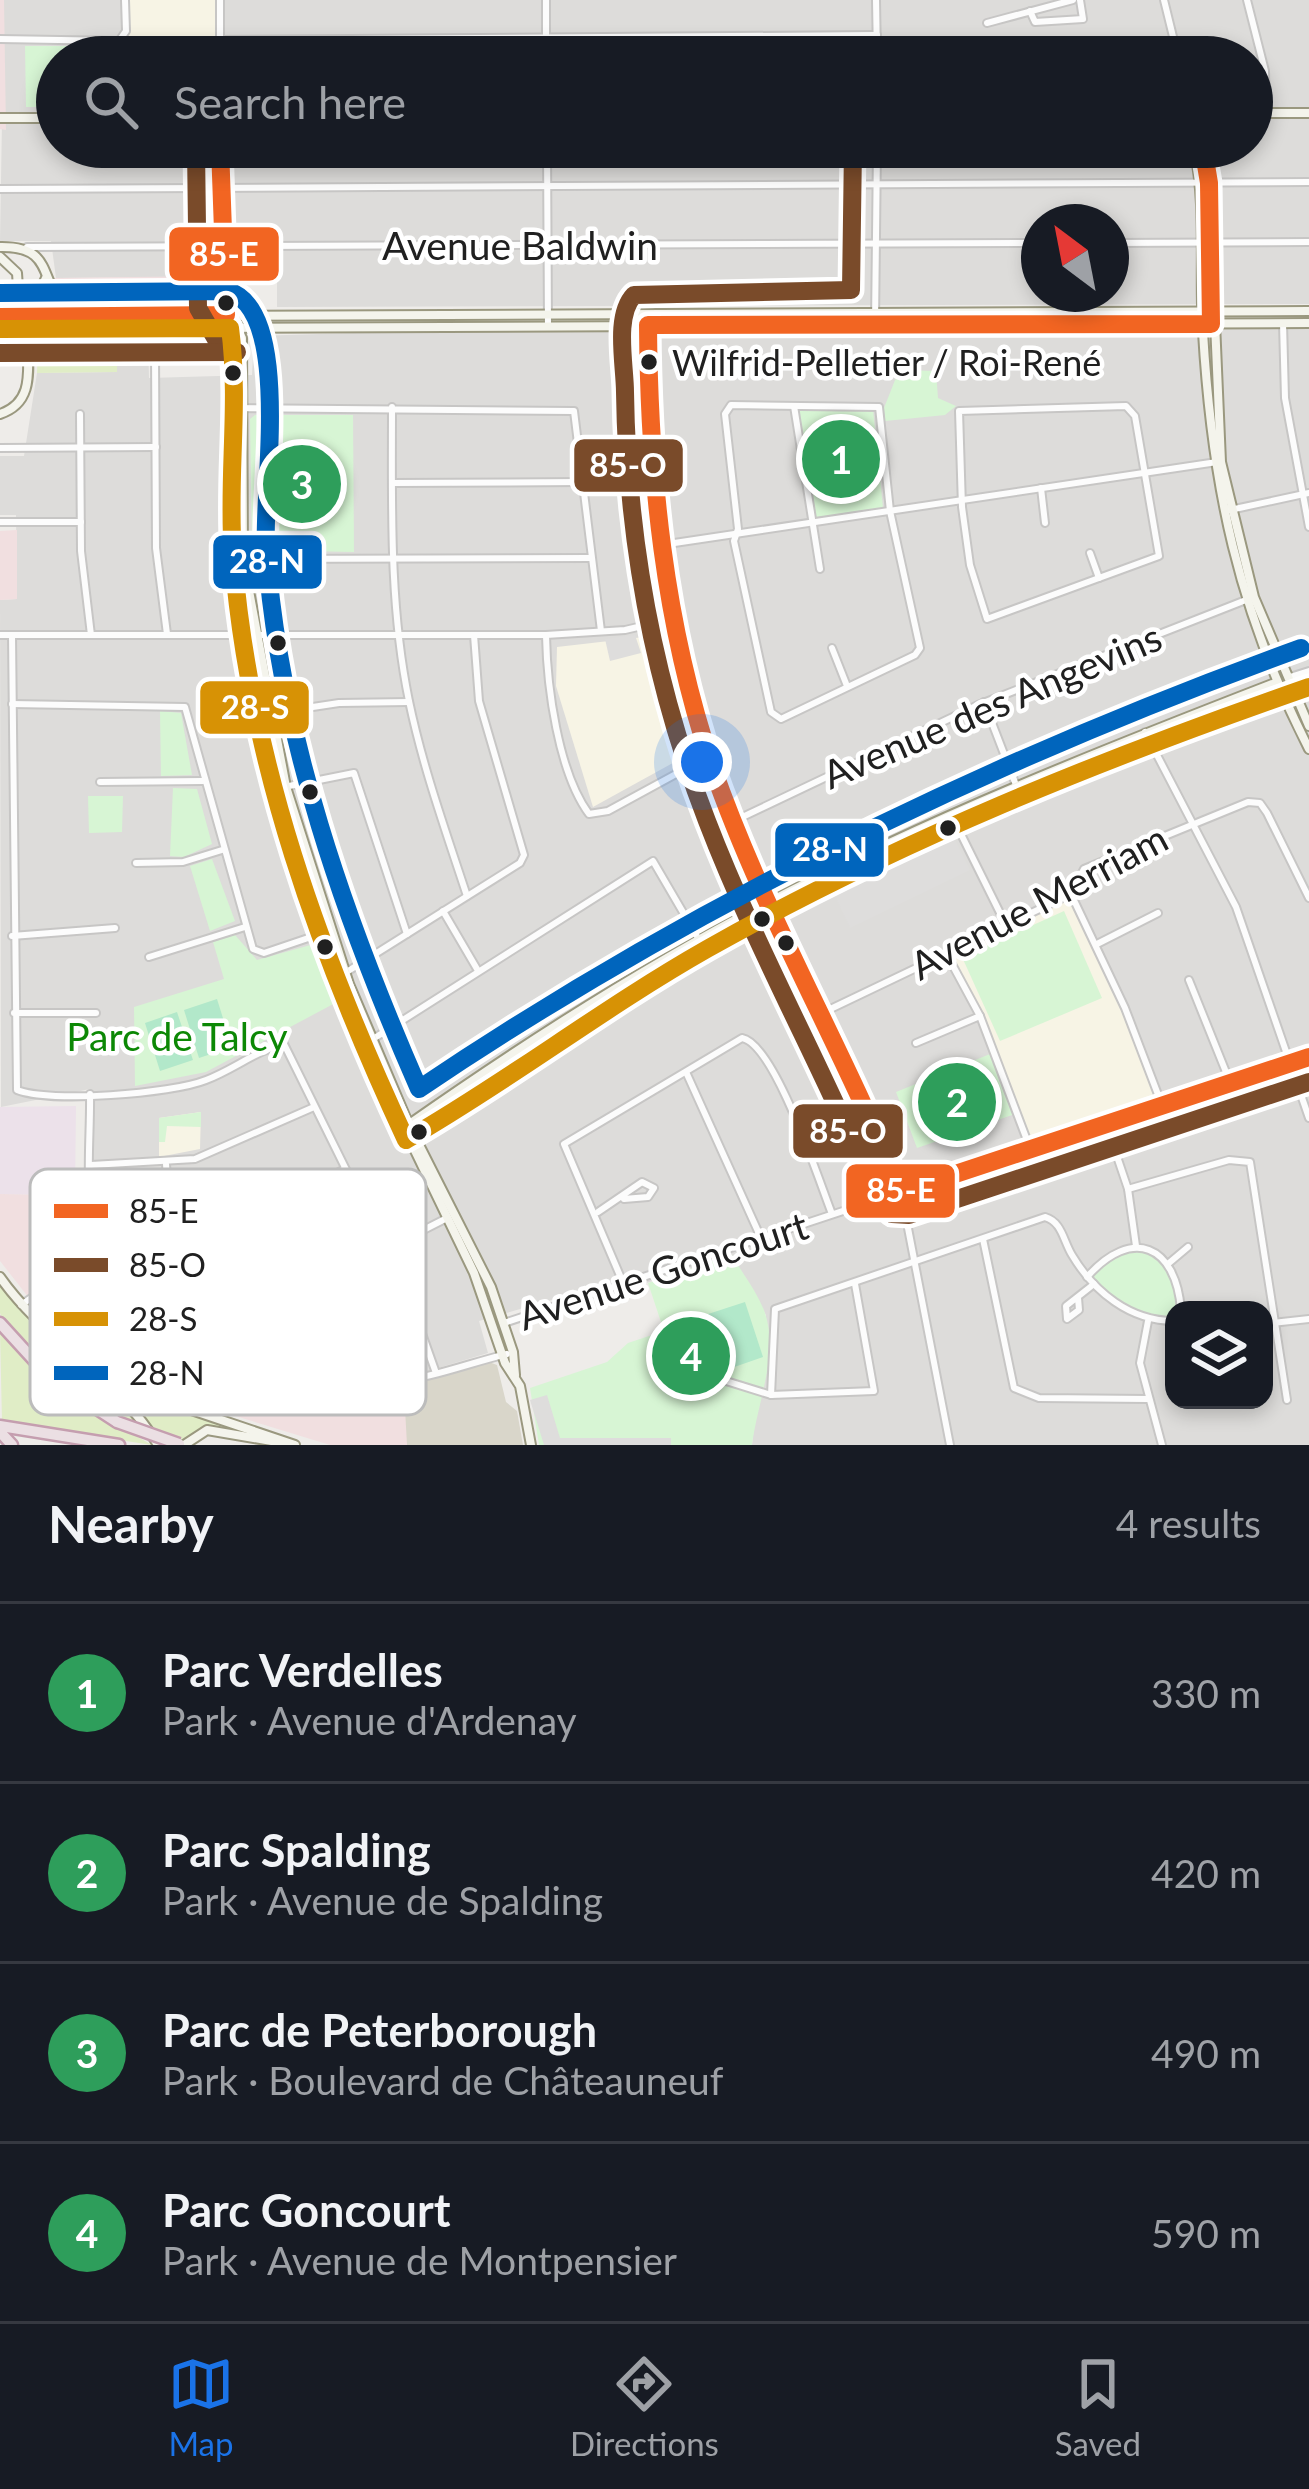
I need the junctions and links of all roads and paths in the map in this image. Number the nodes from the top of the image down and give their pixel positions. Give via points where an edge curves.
1 (125, 0) edge
2 (220, 0) edge
3 (546, 0) edge
4 (876, 0) edge
5 (1076, 0) edge
6 (1164, 0) edge
7 (1247, 0) edge
8 (1030, 10) junction
9 (987, 22) dead end
10 (877, 35) joint
11 (125, 36) edge
12 (220, 36) edge
13 (546, 36) edge
14 (767, 36) edge
15 (1173, 36) edge
16 (1256, 36) edge
17 (0, 39) edge
18 (36, 40) edge
19 (1273, 113) edge
20 (1309, 113) edge
21 (0, 118) edge
22 (36, 118) edge
23 (220, 168) edge
24 (547, 168) edge
25 (877, 168) edge
26 (1203, 168) edge
27 (1309, 182) edge
28 (1206, 183) junction
29 (877, 184) junction
30 (220, 188) junction
31 (547, 188) junction
32 (0, 190) edge
33 (876, 242) junction
34 (1309, 242) edge
35 (1021, 243) edge
36 (1129, 243) edge
37 (1208, 244) junction
38 (548, 246) junction
39 (0, 247) edge
40 (26, 247) junction
41 (222, 247) junction
42 (0, 257) edge
43 (46, 278) junction
44 (19, 294) junction
45 (1283, 311) junction
46 (1309, 311) edge
47 (1207, 312) junction
48 (0, 314) edge
49 (75, 316) junction
50 (226, 316) junction
51 (875, 319) junction
52 (548, 320) junction
53 (648, 320) junction
54 (26, 321) junction
55 (1309, 323) edge
56 (1207, 324) junction
57 (1283, 324) junction
58 (167, 328) junction
59 (233, 328) junction
60 (0, 329) edge
61 (794, 406) junction
62 (392, 407) junction
63 (237, 408) junction
64 (0, 414) edge
65 (80, 415) dead end
66 (82, 447) junction
67 (156, 447) junction
68 (0, 448) edge
69 (1216, 462) junction
70 (1144, 473) junction
71 (580, 482) junction
72 (392, 483) junction
73 (1041, 488) junction
74 (1304, 494) edge
75 (963, 500) junction
76 (890, 511) junction
77 (1227, 511) junction
78 (0, 522) edge
79 (80, 522) junction
80 (811, 523) junction
81 (1045, 523) dead end
82 (1309, 527) edge
83 (736, 534) junction
84 (661, 545) junction
85 (1090, 553) dead end
86 (393, 558) junction
87 (591, 558) junction
88 (238, 560) junction
89 (820, 569) dead end
90 (1099, 578) junction
91 (1249, 599) junction
92 (672, 619) junction
93 (601, 632) junction
94 (167, 634) junction
95 (249, 634) junction
96 (399, 634) junction
97 (546, 634) junction
98 (0, 635) edge
99 (12, 635) junction
100 (91, 635) junction
101 (474, 635) junction
102 (832, 648) dead end
103 (1309, 671) edge
104 (1280, 681) junction
105 (847, 686) junction
106 (1309, 687) edge
107 (1287, 694) junction
108 (409, 702) junction
109 (984, 703) junction
110 (12, 704) junction
111 (264, 714) junction
112 (1309, 726) edge
113 (1145, 732) junction
114 (1152, 745) junction
115 (1309, 749) edge
116 (709, 756) junction
117 (203, 781) junction
118 (100, 782) dead end
119 (1015, 785) junction
120 (282, 788) junction
121 (1021, 798) junction
122 (951, 813) junction
123 (733, 821) junction
124 (1195, 822) junction
125 (956, 826) junction
126 (881, 845) junction
127 (222, 850) junction
128 (888, 858) junction
129 (136, 862) dead end
130 (819, 877) junction
131 (824, 888) junction
132 (1071, 894) junction
133 (467, 896) junction
134 (1309, 898) edge
135 (768, 902) junction
136 (443, 911) junction
137 (772, 914) junction
138 (1158, 914) dead end
139 (1006, 925) junction
140 (245, 927) junction
141 (115, 928) dead end
142 (325, 932) junction
143 (407, 934) junction
144 (13, 935) junction
145 (698, 940) junction
146 (1096, 944) junction
147 (705, 950) junction
148 (946, 953) junction
149 (149, 957) dead end
150 (477, 969) junction
151 (341, 976) junction
152 (1189, 980) dead end
153 (14, 1013) junction
154 (96, 1013) dead end
155 (822, 1013) junction
156 (980, 1016) junction
157 (367, 1042) junction
158 (916, 1043) dead end
159 (1309, 1057) edge
160 (1294, 1062) junction
161 (685, 1071) junction
162 (1230, 1083) junction
163 (90, 1094) junction
164 (1162, 1105) junction
165 (314, 1107) junction
166 (1309, 1118) edge
167 (1106, 1124) junction
168 (405, 1128) junction
169 (410, 1138) junction
170 (1030, 1149) junction
171 (166, 1163) junction
172 (91, 1165) junction
173 (91, 1169) edge
174 (167, 1169) edge
175 (343, 1169) edge
176 (1128, 1189) junction
177 (901, 1192) junction
178 (624, 1199) dead end
179 (596, 1213) junction
180 (832, 1214) junction
181 (451, 1216) junction
182 (426, 1229) edge
183 (761, 1238) junction
184 (983, 1238) junction
185 (1136, 1246) junction
186 (1188, 1246) dead end
187 (919, 1261) junction
188 (1169, 1263) junction
189 (0, 1277) edge
190 (1090, 1281) junction
191 (854, 1283) junction
192 (623, 1285) junction
193 (1078, 1298) dead end
194 (30, 1299) edge
195 (1179, 1301) edge
196 (21, 1305) junction
197 (30, 1313) edge
198 (1309, 1319) edge
199 (1148, 1321) junction
200 (1165, 1321) edge
201 (0, 1323) edge
202 (1273, 1323) edge
203 (1278, 1323) junction
204 (500, 1325) junction
205 (426, 1344) edge
206 (508, 1353) junction
207 (30, 1356) edge
208 (436, 1373) junction
209 (426, 1375) edge
210 (726, 1381) dead end
211 (770, 1395) junction
212 (1148, 1399) junction
213 (1287, 1400) dead end
214 (106, 1415) edge
215 (135, 1415) edge
216 (208, 1415) edge
217 (0, 1429) edge
218 (293, 1444) edge
219 (12, 1445) edge
220 (119, 1445) edge
221 (158, 1445) edge
222 (182, 1445) edge
223 (531, 1445) edge
224 (950, 1445) edge
225 (1162, 1445) edge

1 - 11 street
2 - 12 street
3 - 13 street
4 - 10 street
5 - 8 street
5 - 8 street via 1082,19 1035,22
6 - 15 street
7 - 16 street
8 - 9 street
10 - 14 street
17 - 18 street
19 - 20 street
21 - 22 street
23 - 30 street
24 - 31 street
25 - 29 street
26 - 28 street
27 - 28 street
28 - 29 street
28 - 37 street
29 - 31 street
29 - 33 street
30 - 31 street
30 - 32 street
30 - 41 street
31 - 38 street
33 - 35 street, Avenue Baldwin
33 - 38 street, Avenue Baldwin
33 - 51 street
34 - 37 street
36 - 37 street
37 - 47 street
38 - 41 street, Avenue Baldwin
38 - 52 street
39 - 40 street, Avenue Baldwin
40 - 41 street, Avenue Baldwin
40 - 43 street via 43,262
41 - 50 street
42 - 44 street via 14,268
43 - 49 street
43 - 54 street
44 - 48 street
44 - 54 street
45 - 46 street
45 - 47 street
45 - 57 street
47 - 51 street
47 - 56 street
48 - 54 street
49 - 50 street
49 - 54 street
50 - 52 street
50 - 59 street
51 - 53 street
51 - 56 street
52 - 53 street
52 - 59 street
53 - 84 street
54 - 58 street
54 - 60 street
54 - 64 street via 28,387 16,407
55 - 57 street
56 - 57 street
56 - 69 street
57 - 74 street via 1286,398
58 - 59 street
58 - 67 street via 155,347
59 - 63 street
61 - 76 street via 879,407
61 - 80 street
61 - 83 street via 727,408
62 - 63 street
62 - 71 street via 574,411
62 - 72 street
63 - 88 street
65 - 66 street
66 - 67 street
66 - 68 street
66 - 79 street
67 - 94 street
69 - 70 street
69 - 77 street
70 - 73 street
70 - 75 street via 1135,416 1126,406 965,407 958,418
70 - 90 street via 1161,552
71 - 72 street
71 - 87 street
72 - 86 street
73 - 75 street
73 - 81 street
74 - 77 street
74 - 82 street
75 - 76 street
75 - 90 street via 987,619
76 - 80 street
76 - 105 street via 920,648
77 - 91 street
78 - 79 street
79 - 100 street
80 - 83 street
80 - 89 street
83 - 84 street
83 - 105 street via 771,712 781,719
84 - 92 street
85 - 90 street
86 - 87 street
86 - 88 street
86 - 96 street
87 - 93 street
88 - 95 street
91 - 104 street
91 - 109 street, Avenue des Angevins
92 - 93 street
92 - 116 street
93 - 97 street
94 - 95 street
94 - 100 street
95 - 96 street
95 - 111 street
96 - 101 street
96 - 108 street
97 - 101 street
97 - 116 street via 558,728 589,814
98 - 99 street
99 - 100 street
99 - 110 street
101 - 133 street via 479,701 524,854
102 - 105 street
103 - 104 street
104 - 107 street
104 - 113 street
106 - 107 street
107 - 112 street
107 - 114 street
107 - 115 street
108 - 111 street
108 - 133 street
109 - 119 street
109 - 123 street, Avenue des Angevins
110 - 117 street via 180,704
110 - 144 street
111 - 120 street
113 - 114 street
113 - 119 street
114 - 121 street
114 - 124 street
116 - 123 street
117 - 118 street
117 - 127 street
119 - 121 street
119 - 122 street
120 - 142 street
120 - 143 street via 354,772
121 - 125 street
122 - 125 street
122 - 126 street
123 - 135 street
124 - 132 street, Avenue Merriam via 1084,869
124 - 134 street, Avenue Merriam via 1260,803
124 - 160 street
125 - 128 street
125 - 139 street
126 - 128 street
126 - 130 street
127 - 129 street via 183,862
127 - 140 street
128 - 131 street
130 - 131 street
130 - 135 street
131 - 137 street
132 - 139 street, Avenue Merriam
132 - 146 street
133 - 136 street
135 - 137 street
135 - 145 street
136 - 143 street
136 - 150 street
137 - 147 street
137 - 155 street
138 - 146 street
139 - 148 street, Avenue Merriam
140 - 142 street via 260,953
140 - 149 street
141 - 144 street
142 - 151 street
143 - 151 street
144 - 153 street
145 - 147 street
145 - 150 street via 653,861
145 - 168 street
146 - 164 street
147 - 169 street
148 - 155 street, Avenue Merriam
148 - 156 street
150 - 157 street
151 - 157 street
152 - 162 street
153 - 154 street
153 - 163 street via 16,1090
155 - 177 street
156 - 158 street
156 - 170 street
157 - 168 street
159 - 160 street, Avenue Goncourt
160 - 162 street, Avenue Goncourt
160 - 166 street
161 - 179 street via 567,1141
161 - 180 street via 742,1038 752,1040 795,1119
161 - 183 street
162 - 164 street, Avenue Goncourt
163 - 165 street via 188,1086 281,1044
163 - 172 street
164 - 167 street, Avenue Goncourt
165 - 171 street via 222,1150
165 - 175 street
167 - 170 street, Avenue Goncourt
167 - 176 street
168 - 169 street
169 - 181 street
170 - 177 street, Avenue Goncourt
171 - 172 street
171 - 174 street
172 - 173 street
176 - 185 street
176 - 203 street via 1229,1160 1250,1162
177 - 180 street, Avenue Goncourt
177 - 187 street
178 - 179 street
179 - 192 street
180 - 183 street, Avenue Goncourt
181 - 182 street
181 - 204 street
183 - 192 street, Avenue Goncourt
184 - 187 street
184 - 190 street via 1052,1217
184 - 212 street via 1014,1388 1040,1398
185 - 188 street
185 - 190 street via 1115,1251
186 - 188 street
187 - 191 street
187 - 224 street
188 - 195 street
189 - 196 street
190 - 193 street
190 - 199 street
191 - 211 street via 775,1310
191 - 211 street via 874,1391
192 - 204 street, Avenue Goncourt
194 - 196 street
196 - 197 street
198 - 203 street
199 - 200 street
199 - 212 street via 1140,1363
201 - 207 highway, bridge
202 - 203 street
203 - 213 street
204 - 206 street
205 - 208 street
206 - 208 street
206 - 223 street
208 - 209 street
210 - 211 street
212 - 225 street
214 - 222 highway, bridge
215 - 221 street
216 - 218 street
217 - 219 highway
217 - 220 highway
218 - 222 street via 208,1430

